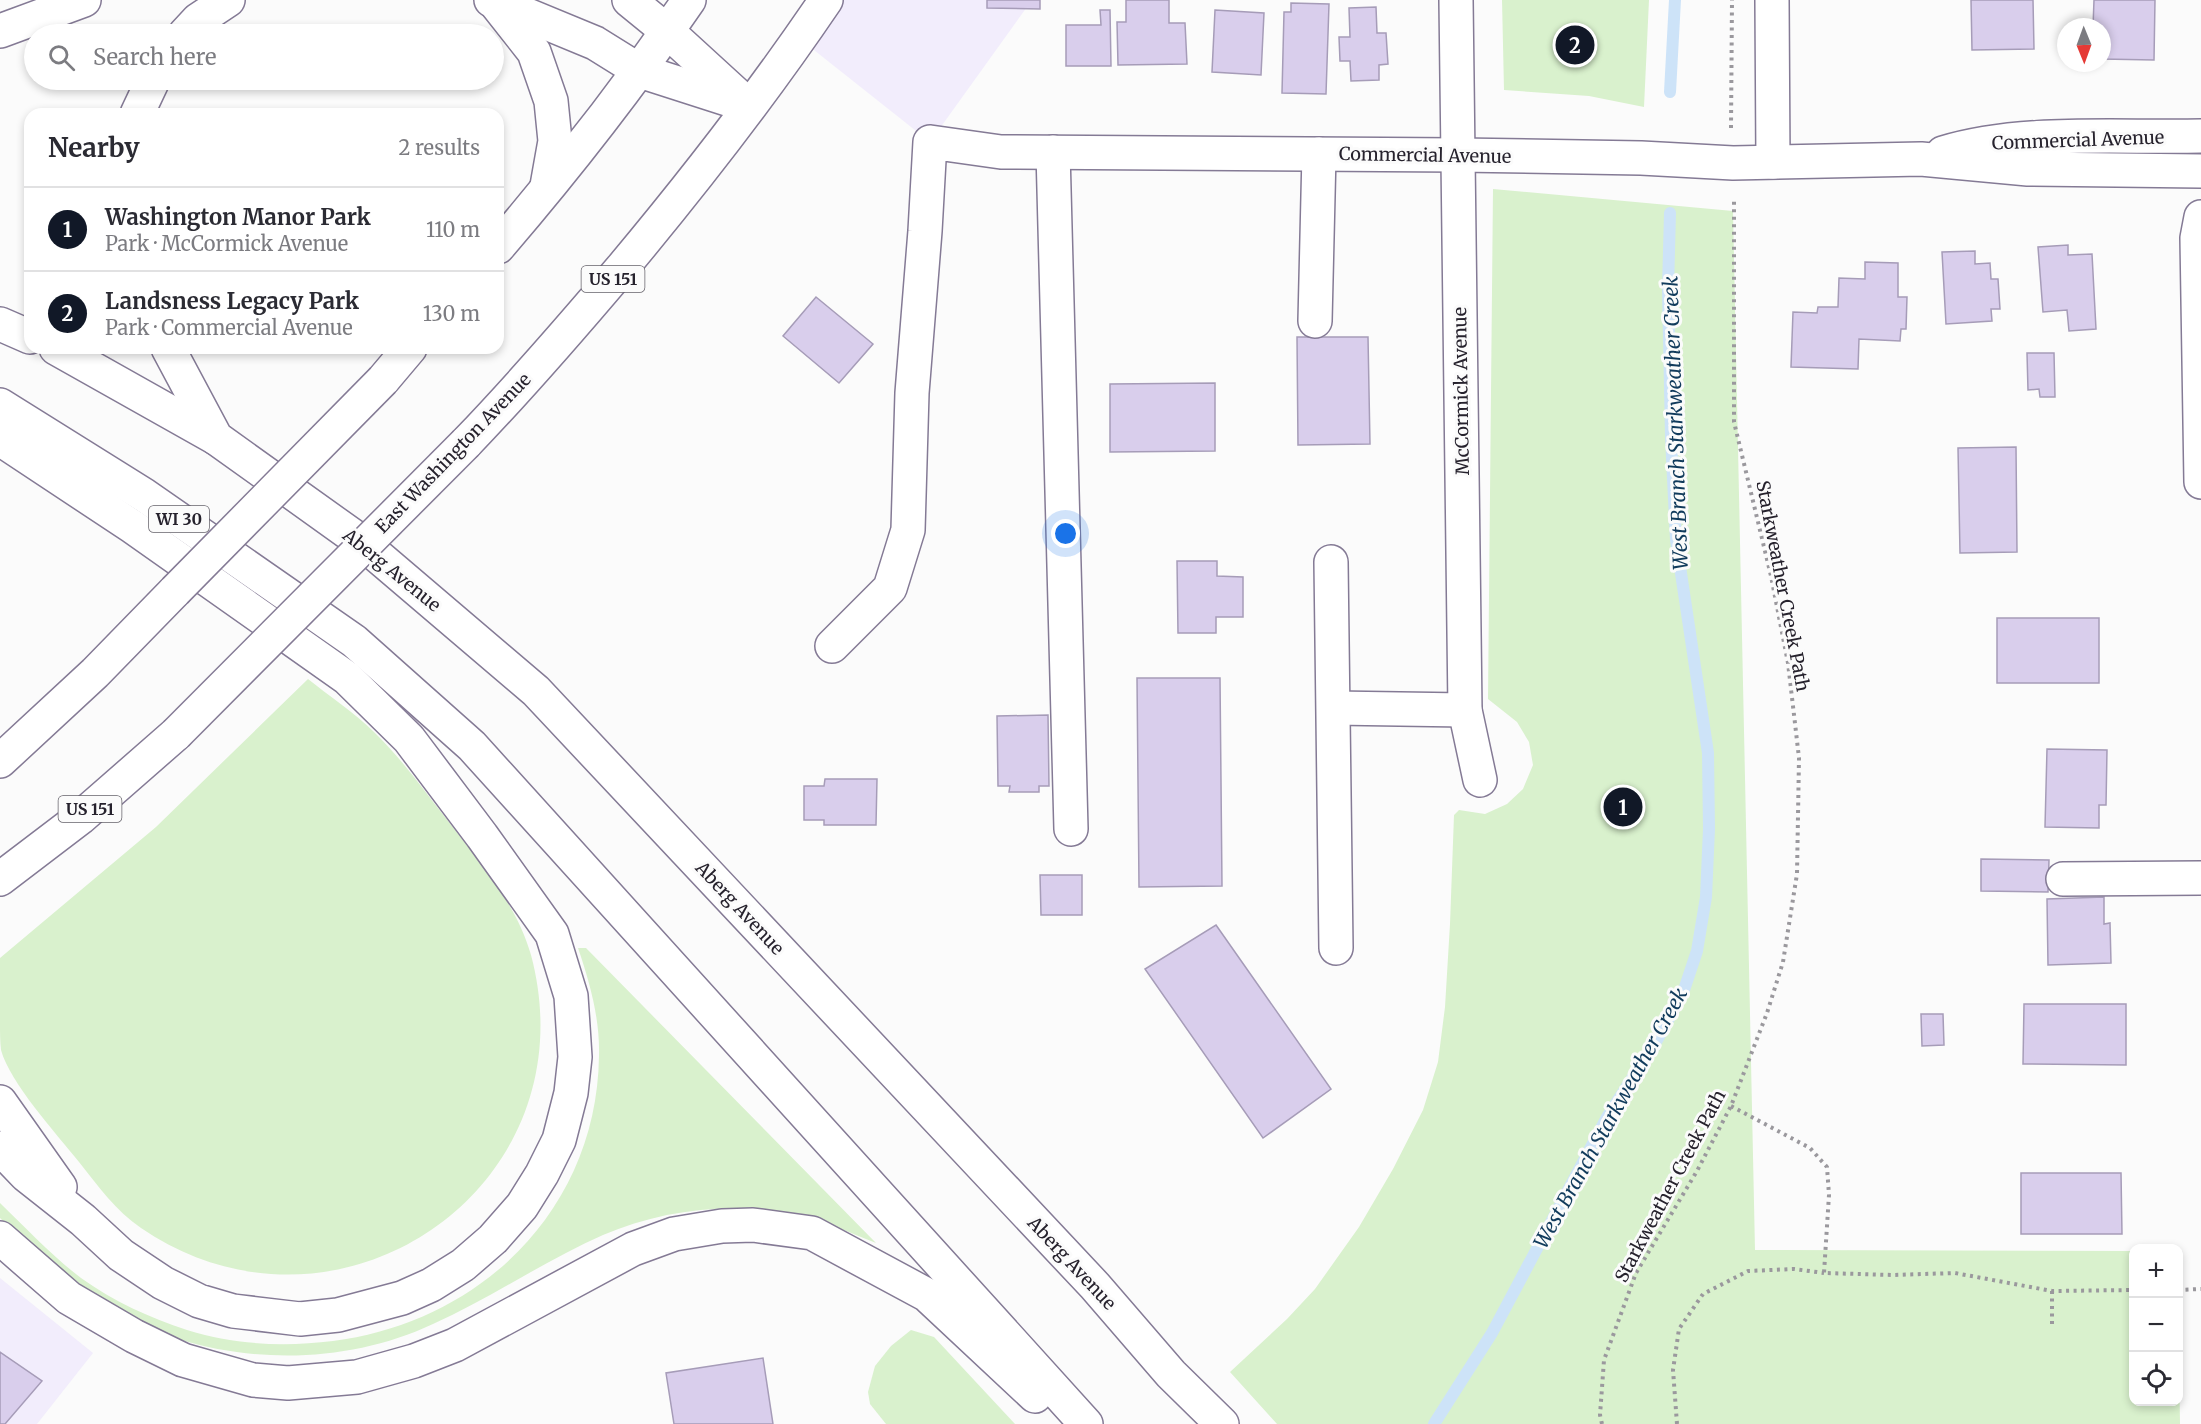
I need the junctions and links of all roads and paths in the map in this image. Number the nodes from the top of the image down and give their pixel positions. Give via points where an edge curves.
1 (84, 0) edge
2 (228, 0) edge
3 (629, 0) edge
4 (688, 0) edge
5 (826, 0) edge
6 (1456, 0) edge
7 (1732, 0) edge
8 (1772, 0) edge
9 (493, 1) edge
10 (195, 24) edge
11 (0, 31) edge
12 (667, 31) junction
13 (640, 70) junction
14 (148, 90) edge
15 (749, 106) junction
16 (140, 108) edge
17 (2201, 136) edge
18 (1053, 152) junction
19 (1319, 154) junction
20 (1459, 155) junction
21 (1921, 159) junction
22 (1773, 162) junction
23 (1733, 163) junction
24 (2201, 171) edge
25 (546, 192) junction
26 (2201, 217) edge
27 (504, 240) edge
28 (1315, 321) dead end
29 (0, 324) edge
30 (24, 334) edge
31 (67, 354) edge
32 (171, 354) edge
33 (405, 354) edge
34 (0, 405) edge
35 (216, 438) junction
36 (0, 439) edge
37 (2201, 482) edge
38 (1331, 562) dead end
39 (832, 646) dead end
40 (1334, 708) junction
41 (1465, 710) junction
42 (0, 761) edge
43 (1480, 780) dead end
44 (1071, 829) dead end
45 (2201, 878) edge
46 (0, 879) edge
47 (2063, 879) dead end
48 (1336, 948) dead end
49 (0, 1102) edge
50 (1731, 1106) junction
51 (0, 1148) edge
52 (83, 1220) junction
53 (0, 1238) edge
54 (1824, 1273) junction
55 (2201, 1289) edge
56 (2129, 1290) edge
57 (2183, 1290) edge
58 (2052, 1291) junction
59 (2052, 1327) dead end
60 (1065, 1424) edge
61 (1086, 1424) edge
62 (1222, 1424) edge
63 (1602, 1424) edge
64 (1677, 1424) edge

1 - 11 main road
2 - 10 main road
3 - 12 main road
4 - 12 main road
5 - 15 main road, East Washington Avenue / US 151
6 - 20 main road, McCormick Avenue
7 - 23 path, Starkweather Creek Path
8 - 22 main road
9 - 13 main road via 595,43
9 - 25 main road via 534,52 551,101 555,141
12 - 13 main road
12 - 15 main road
13 - 15 main road
13 - 25 main road
14 - 16 main road
15 - 46 main road, East Washington Avenue / US 151, bridge via 678,201 564,336 466,442 176,734 80,818
17 - 21 main road, Commercial Avenue via 2031,138 1970,145
18 - 19 main road, Commercial Avenue
18 - 39 main road, Commercial Avenue via 1001,152 930,142 912,393 908,531 890,588
18 - 44 main road
19 - 20 main road, Commercial Avenue
19 - 28 main road
20 - 23 main road, Commercial Avenue
20 - 41 main road, McCormick Avenue
21 - 22 main road, Commercial Avenue
21 - 24 main road, Commercial Avenue via 2028,169
22 - 23 main road, Commercial Avenue
23 - 50 path, Starkweather Creek Path via 1734,422 1788,663 1799,758 1797,874 1783,962
25 - 27 main road
26 - 37 main road via 2197,238
29 - 30 main road
31 - 35 main road, Aberg Avenue
32 - 35 main road
33 - 42 main road, bridge via 95,674
34 - 61 main road, WI 30 via 144,495 354,641 472,746
35 - 62 main road, Aberg Avenue via 360,541 536,691 1095,1286 1171,1374
36 - 52 main road via 142,533 363,693 409,739 552,934 572,1006 575,1057 571,1093 559,1140 542,1174 522,1206 493,1239 463,1265 402,1298 338,1315 300,1319 233,1311 199,1301 155,1278 121,1255
38 - 40 main road
40 - 41 main road
40 - 48 main road
41 - 43 main road, McCormick Avenue
45 - 47 main road
49 - 52 main road
50 - 54 path via 1810,1148 1827,1167
50 - 63 path, Starkweather Creek Path via 1697,1172 1636,1273 1604,1360
51 - 52 main road via 26,1175
53 - 60 main road via 69,1298 134,1336 183,1360 253,1380 288,1383 357,1377 414,1361 455,1345 633,1249 674,1234 753,1225 812,1233 927,1295
54 - 58 path via 1956,1273
54 - 64 path via 1794,1269 1748,1271 1703,1294 1679,1329 1673,1370
55 - 57 path
56 - 58 path
58 - 59 path

